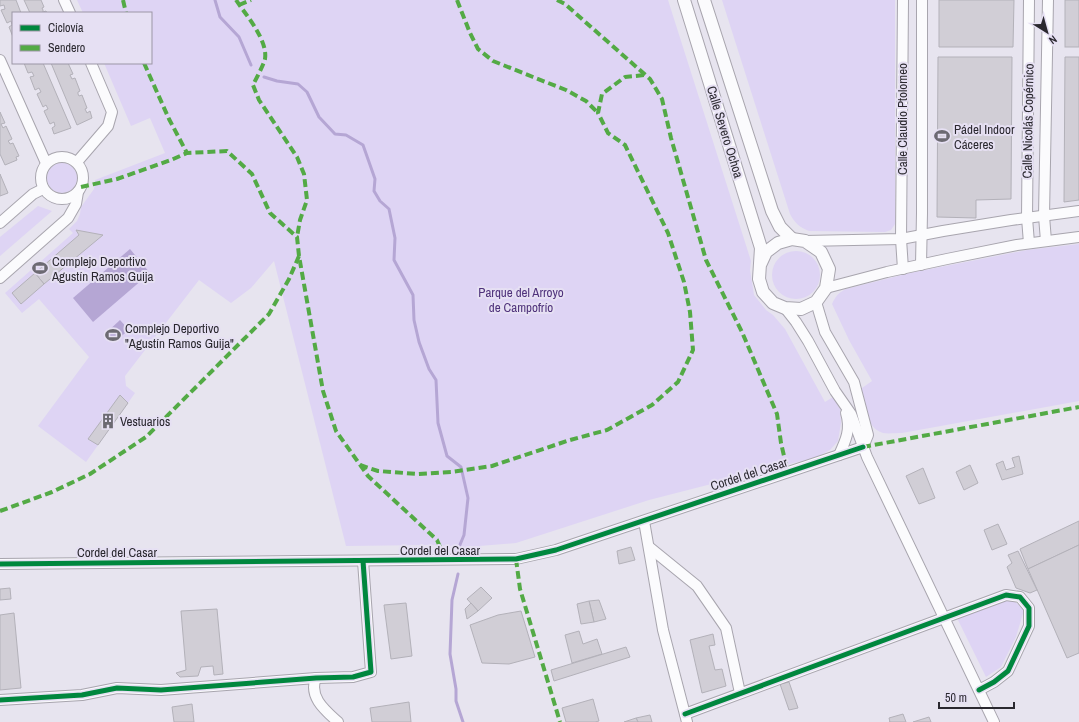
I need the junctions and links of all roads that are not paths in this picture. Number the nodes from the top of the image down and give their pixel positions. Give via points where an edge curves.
1 (64, 0) edge
2 (684, 0) edge
3 (704, 0) edge
4 (903, 0) edge
5 (922, 0) edge
6 (1029, 0) edge
7 (1048, 0) edge
8 (70, 12) edge
9 (0, 60) edge
10 (91, 64) edge
11 (77, 162) junction
12 (46, 163) junction
13 (43, 189) junction
14 (78, 192) junction
15 (1079, 211) edge
16 (1044, 216) junction
17 (1027, 218) junction
18 (0, 223) edge
19 (922, 235) junction
20 (1079, 237) edge
21 (792, 239) junction
22 (901, 239) junction
23 (805, 241) junction
24 (1046, 241) junction
25 (1029, 243) junction
26 (921, 264) junction
27 (760, 265) junction
28 (903, 268) junction
29 (0, 278) edge
30 (826, 288) junction
31 (816, 302) junction
32 (785, 308) junction
33 (858, 394) junction
34 (843, 402) junction
35 (863, 447) junction
36 (839, 455) junction
37 (644, 521) junction
38 (649, 547) junction
39 (363, 561) junction
40 (0, 564) edge
41 (944, 618) junction
42 (316, 678) junction
43 (979, 690) junction
44 (740, 693) junction
45 (0, 700) edge
46 (686, 718) edge
47 (338, 722) edge
48 (994, 722) edge

1 - 8 street
2 - 27 main road, Calle Severo Ochoa via 759,241
3 - 21 main road, Calle Severo Ochoa via 772,211 780,227
4 - 22 street, Calle Claudio Ptolomeo
5 - 19 street, Calle Claudio Ptolomeo
6 - 17 street, Calle Nicolás Copérnico
7 - 16 street, Calle Nicolás Copérnico
9 - 12 street
10 - 11 street via 112,112 108,126
11 - 12 street via 58,157
11 - 14 street via 83,174
12 - 13 street via 40,175
13 - 14 street via 53,198 59,199 72,197
13 - 18 street via 33,194
14 - 29 street via 76,204 68,218
15 - 16 street
16 - 17 street
16 - 24 street, Calle Nicolás Copérnico
17 - 19 street
17 - 25 street, Calle Nicolás Copérnico
19 - 22 street
19 - 26 street, Calle Claudio Ptolomeo
20 - 24 street
21 - 23 main road
21 - 27 main road via 772,247 766,252
22 - 23 street
22 - 28 street, Calle Claudio Ptolomeo
23 - 30 main road via 821,252 829,269
24 - 25 street
25 - 26 street
26 - 28 street
27 - 32 main road via 759,279 763,292 773,302
28 - 30 street
30 - 31 main road
31 - 32 main road via 801,309
31 - 33 street via 825,332 854,382
32 - 34 street via 800,328
33 - 34 street via 855,398
33 - 35 street via 868,435
34 - 35 street via 851,414
34 - 36 street via 848,420 848,436
35 - 36 street, Cordel del Casar
35 - 41 street
36 - 37 street, Cordel del Casar
37 - 38 street
37 - 39 street, Cordel del Casar via 556,550 516,559
38 - 44 street via 697,586 726,628
38 - 46 street via 663,630
39 - 40 street, Cordel del Casar
39 - 42 street via 371,672 353,677
41 - 43 street
41 - 43 street via 1006,595 1020,597 1030,608 1029,626 1008,671
41 - 44 street
42 - 45 street via 161,690 117,688 82,694
42 - 47 street via 315,695 324,710
43 - 48 street
44 - 46 street

